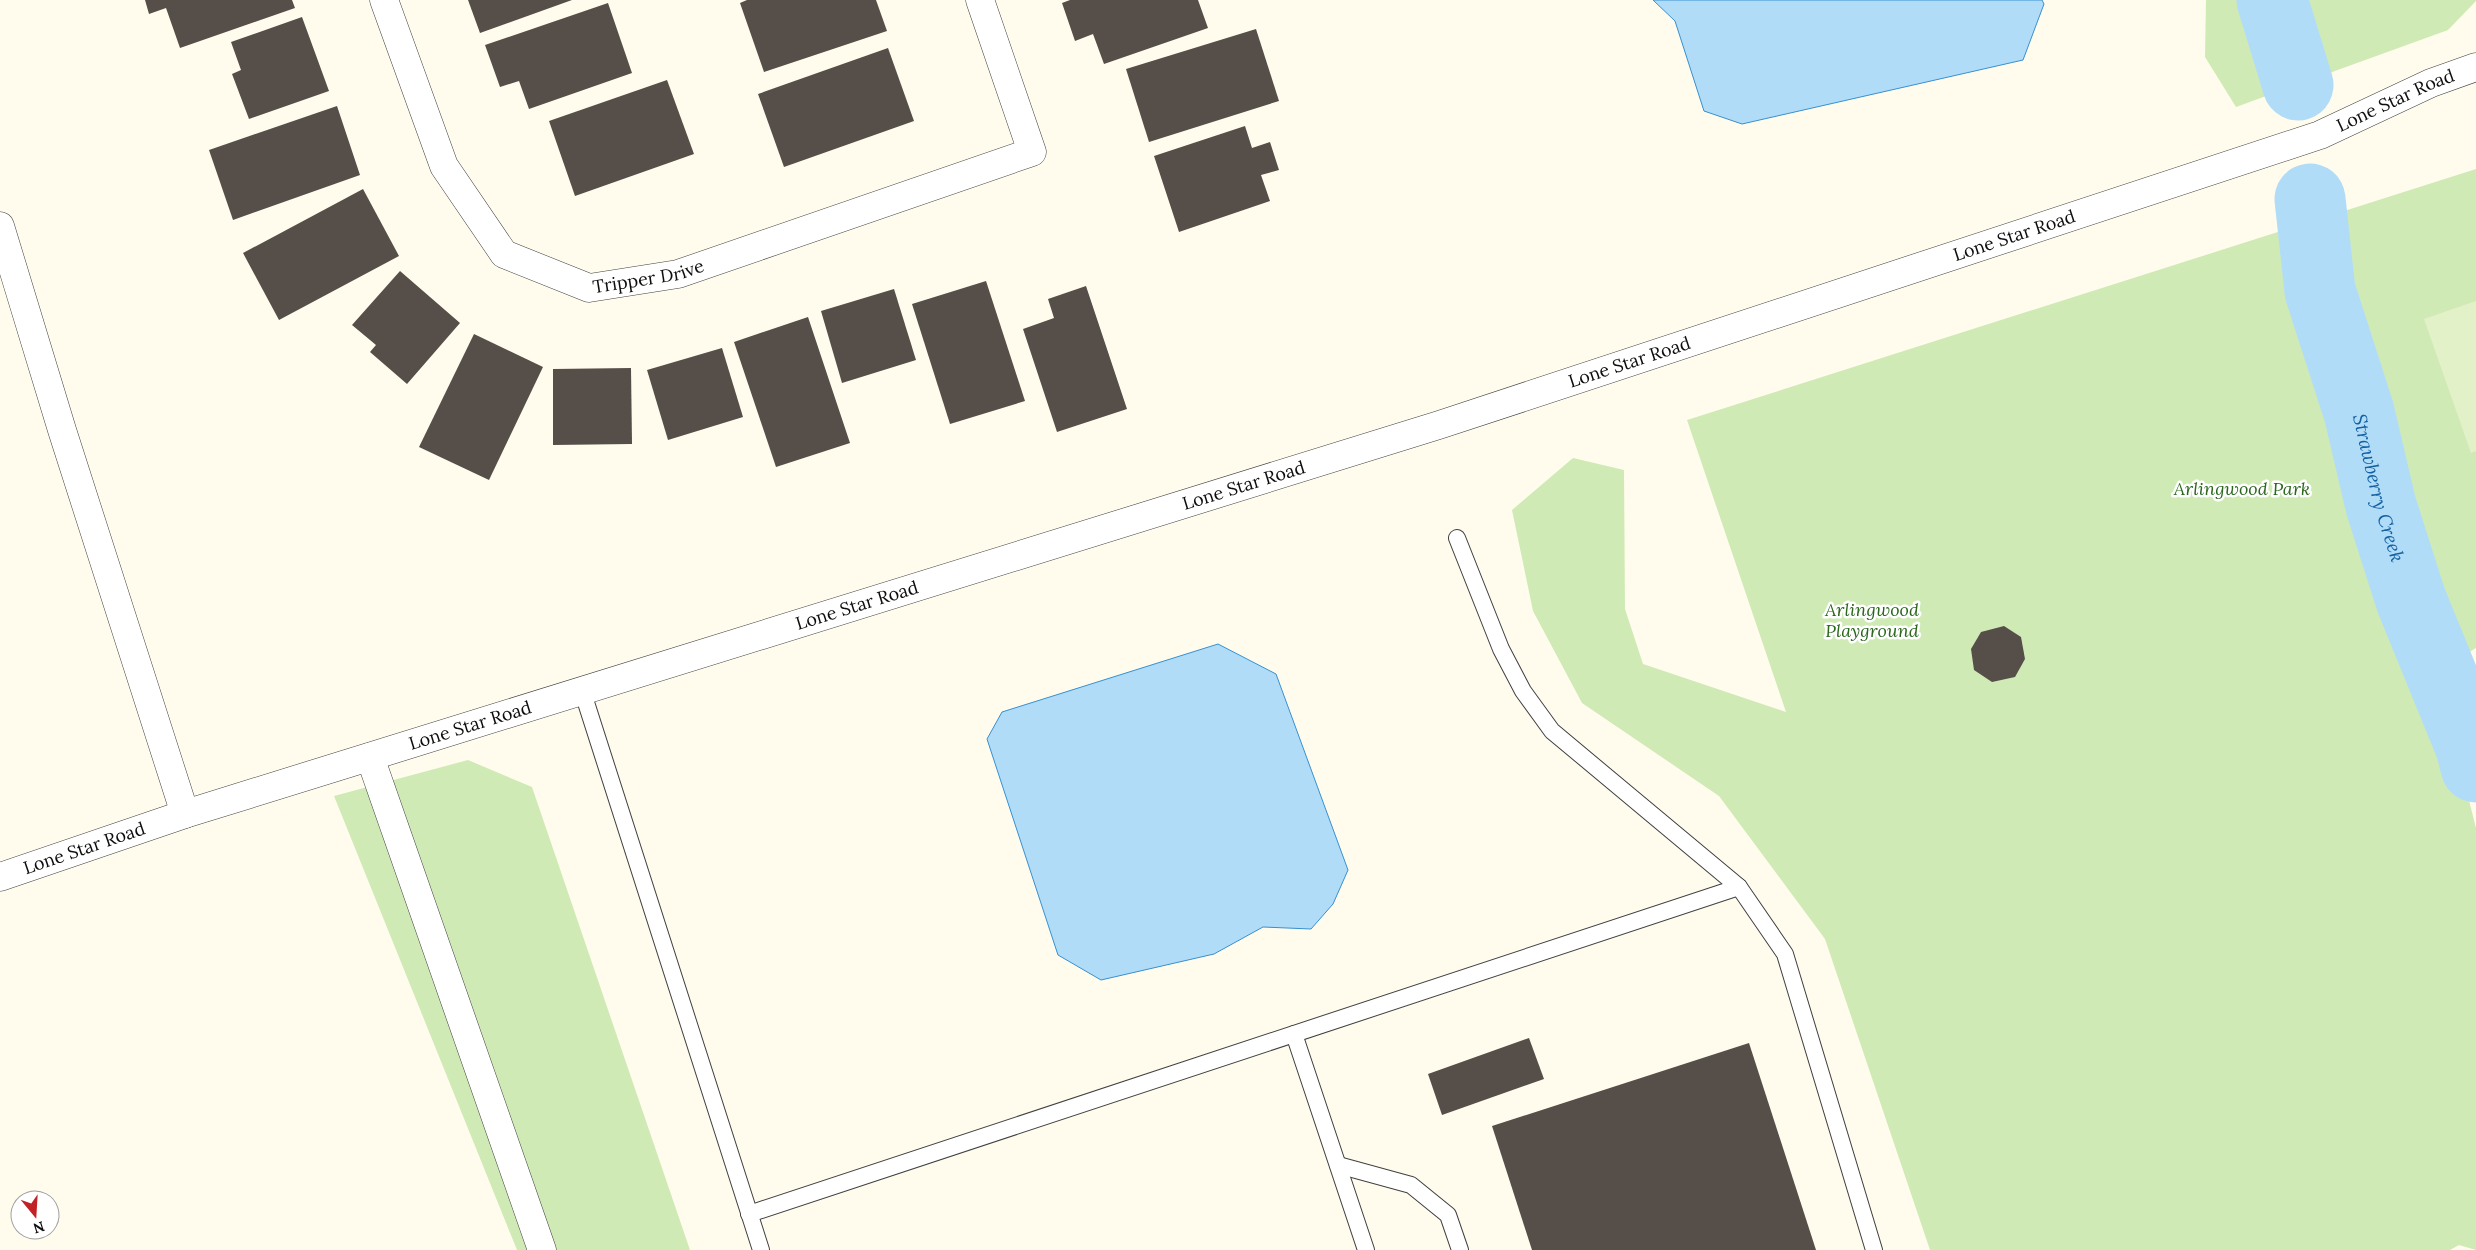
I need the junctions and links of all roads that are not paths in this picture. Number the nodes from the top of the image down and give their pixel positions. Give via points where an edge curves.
1 (384, 0) edge
2 (980, 0) edge
3 (2476, 66) edge
4 (0, 226) edge
5 (1457, 538) dead end
6 (582, 690) junction
7 (370, 756) junction
8 (185, 814) junction
9 (0, 877) edge
10 (1739, 888) junction
11 (1294, 1034) junction
12 (1338, 1165) junction
13 (749, 1214) junction
14 (542, 1250) edge
15 (761, 1250) edge
16 (1366, 1250) edge
17 (1460, 1250) edge
18 (1874, 1250) edge

1 - 2 street, Tripper Drive via 444,166 504,254 589,288 678,274 1032,152
3 - 6 street, Lone Star Road via 2431,83 2320,135 1439,425
4 - 8 street
5 - 10 lane via 1501,649 1523,691 1552,731
6 - 7 street, Lone Star Road
6 - 13 lane
7 - 8 street, Lone Star Road
7 - 14 street
8 - 9 street, Lone Star Road
10 - 11 lane
10 - 18 lane via 1785,954
11 - 12 lane
11 - 13 lane
12 - 16 lane
12 - 17 lane via 1411,1185 1448,1215
13 - 15 lane

